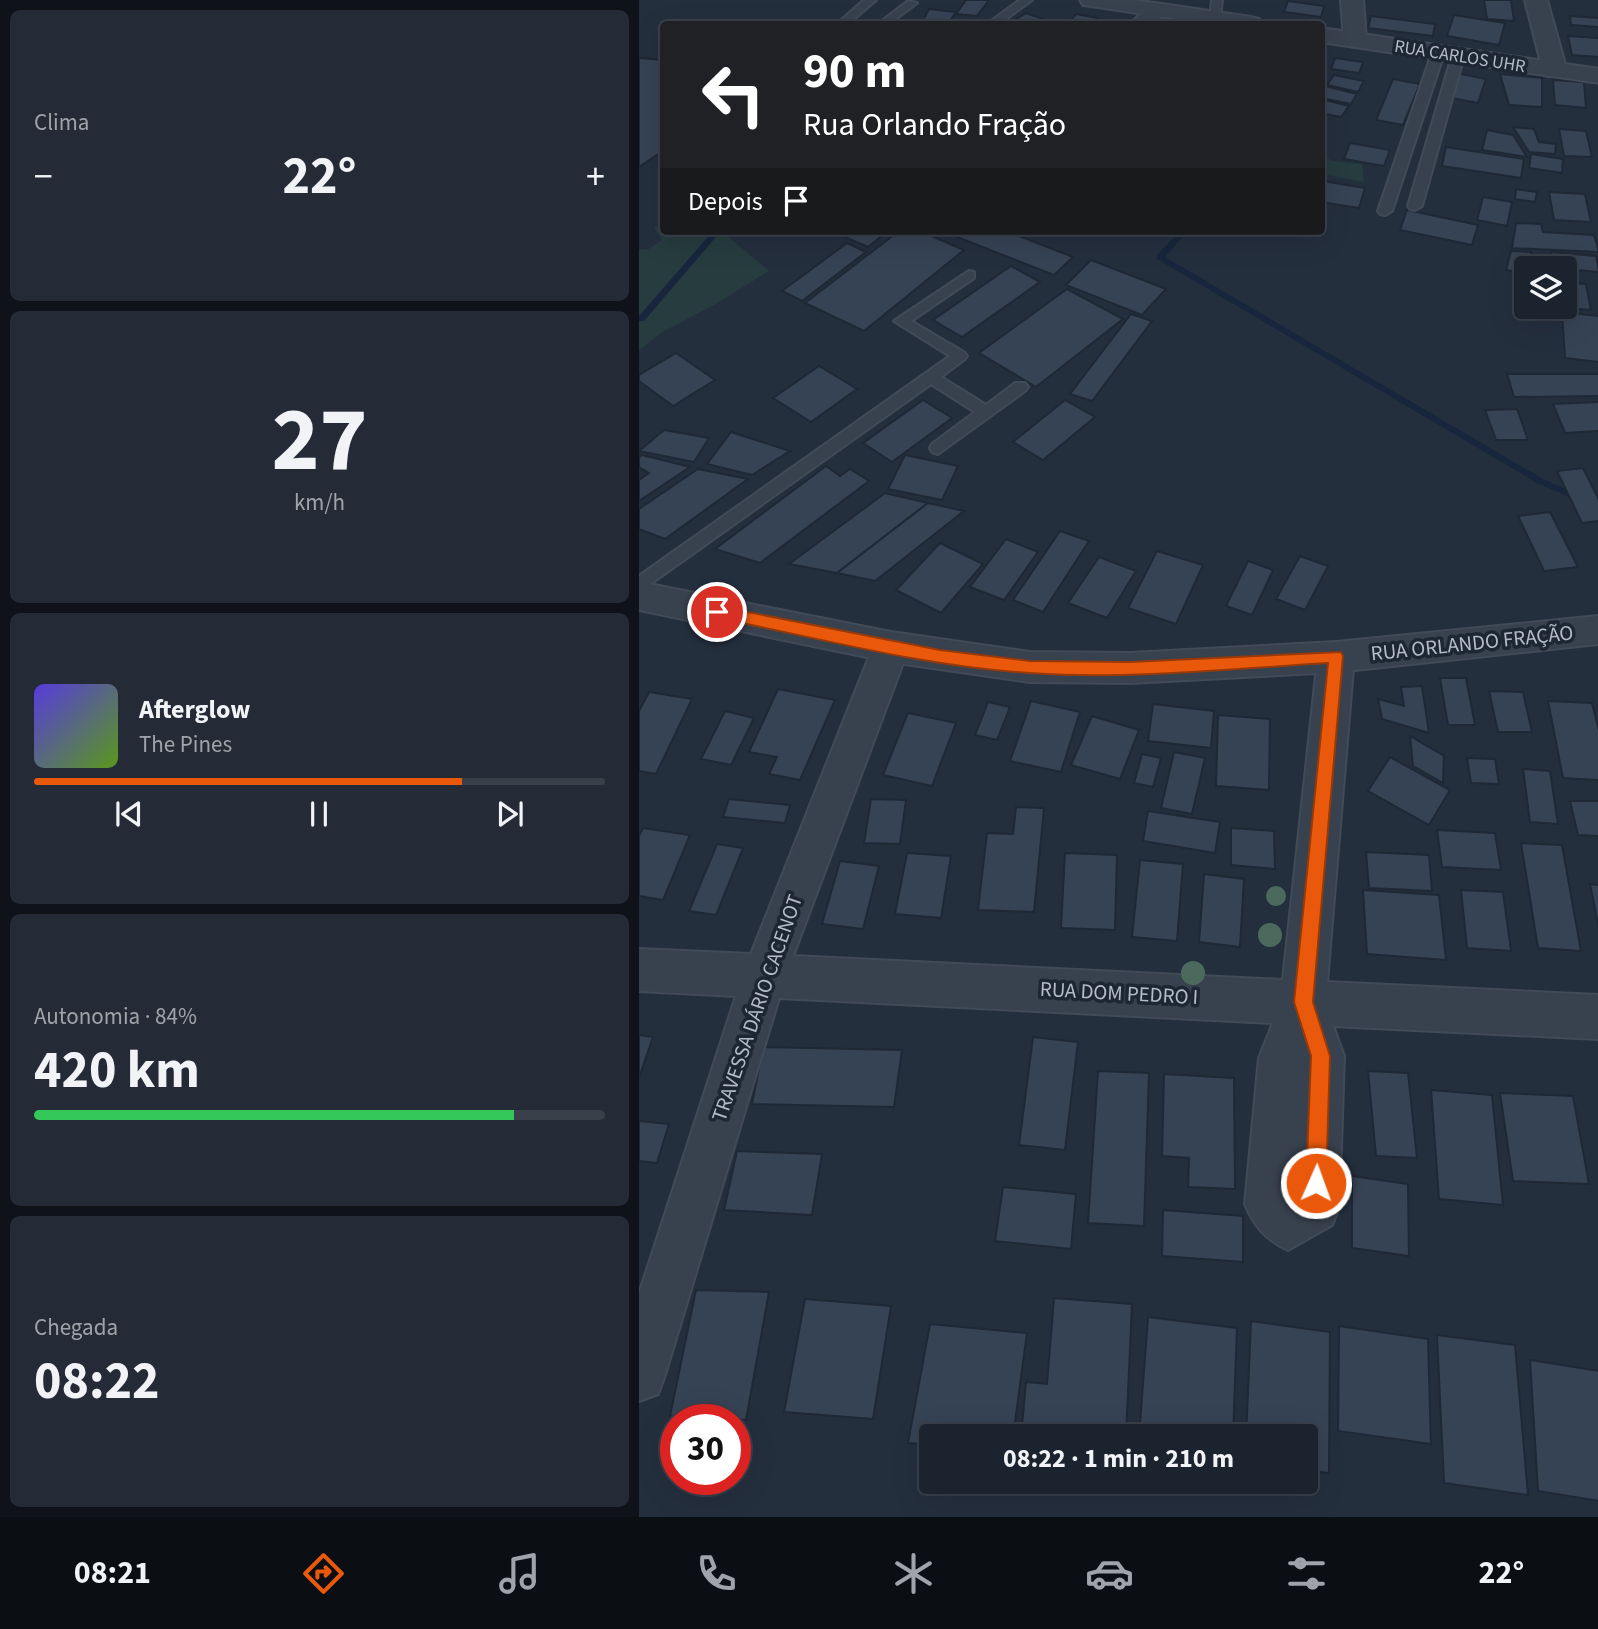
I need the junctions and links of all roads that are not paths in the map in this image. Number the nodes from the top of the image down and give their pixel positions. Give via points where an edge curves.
1 (871, 0) edge
2 (1027, 0) edge
3 (1091, 0) edge
4 (1351, 0) edge
5 (1536, 0) edge
6 (912, 3) dead end
7 (1216, 10) edge
8 (1149, 17) edge
9 (846, 21) edge
10 (887, 21) edge
11 (996, 21) edge
12 (1244, 21) edge
13 (1325, 36) edge
14 (1355, 40) junction
15 (1448, 55) junction
16 (1555, 71) junction
17 (1598, 76) edge
18 (1415, 206) dead end
19 (1385, 211) dead end
20 (969, 275) dead end
21 (930, 377) junction
22 (1020, 387) dead end
23 (986, 412) junction
24 (938, 448) dead end
25 (639, 585) edge
26 (639, 596) edge
27 (1598, 630) edge
28 (891, 647) junction
29 (1336, 656) junction
30 (639, 970) edge
31 (764, 975) junction
32 (1303, 1002) junction
33 (1598, 1017) edge
34 (639, 1375) edge

1 - 9 lane
2 - 11 lane
3 - 8 street
4 - 14 street
5 - 16 street
6 - 10 lane
7 - 8 street
7 - 12 street
13 - 14 street, RUA CARLOS UHR
14 - 15 street, RUA CARLOS UHR
15 - 16 street, RUA CARLOS UHR
15 - 18 lane
15 - 19 lane
16 - 17 street, RUA CARLOS UHR
20 - 21 lane via 901,321 960,356
21 - 23 lane
21 - 25 lane
22 - 23 lane
23 - 24 lane
26 - 28 street, RUA ORLANDO FRAÇÃO
27 - 29 street, RUA ORLANDO FRAÇÃO
28 - 29 street, RUA ORLANDO FRAÇÃO via 1030,667 1130,668
28 - 31 street, TRAVESSA DÁRIO CACENOT
29 - 32 street
30 - 31 street, RUA DOM PEDRO I
31 - 32 street, RUA DOM PEDRO I
31 - 34 street, TRAVESSA DÁRIO CACENOT
32 - 33 street, RUA DOM PEDRO I

